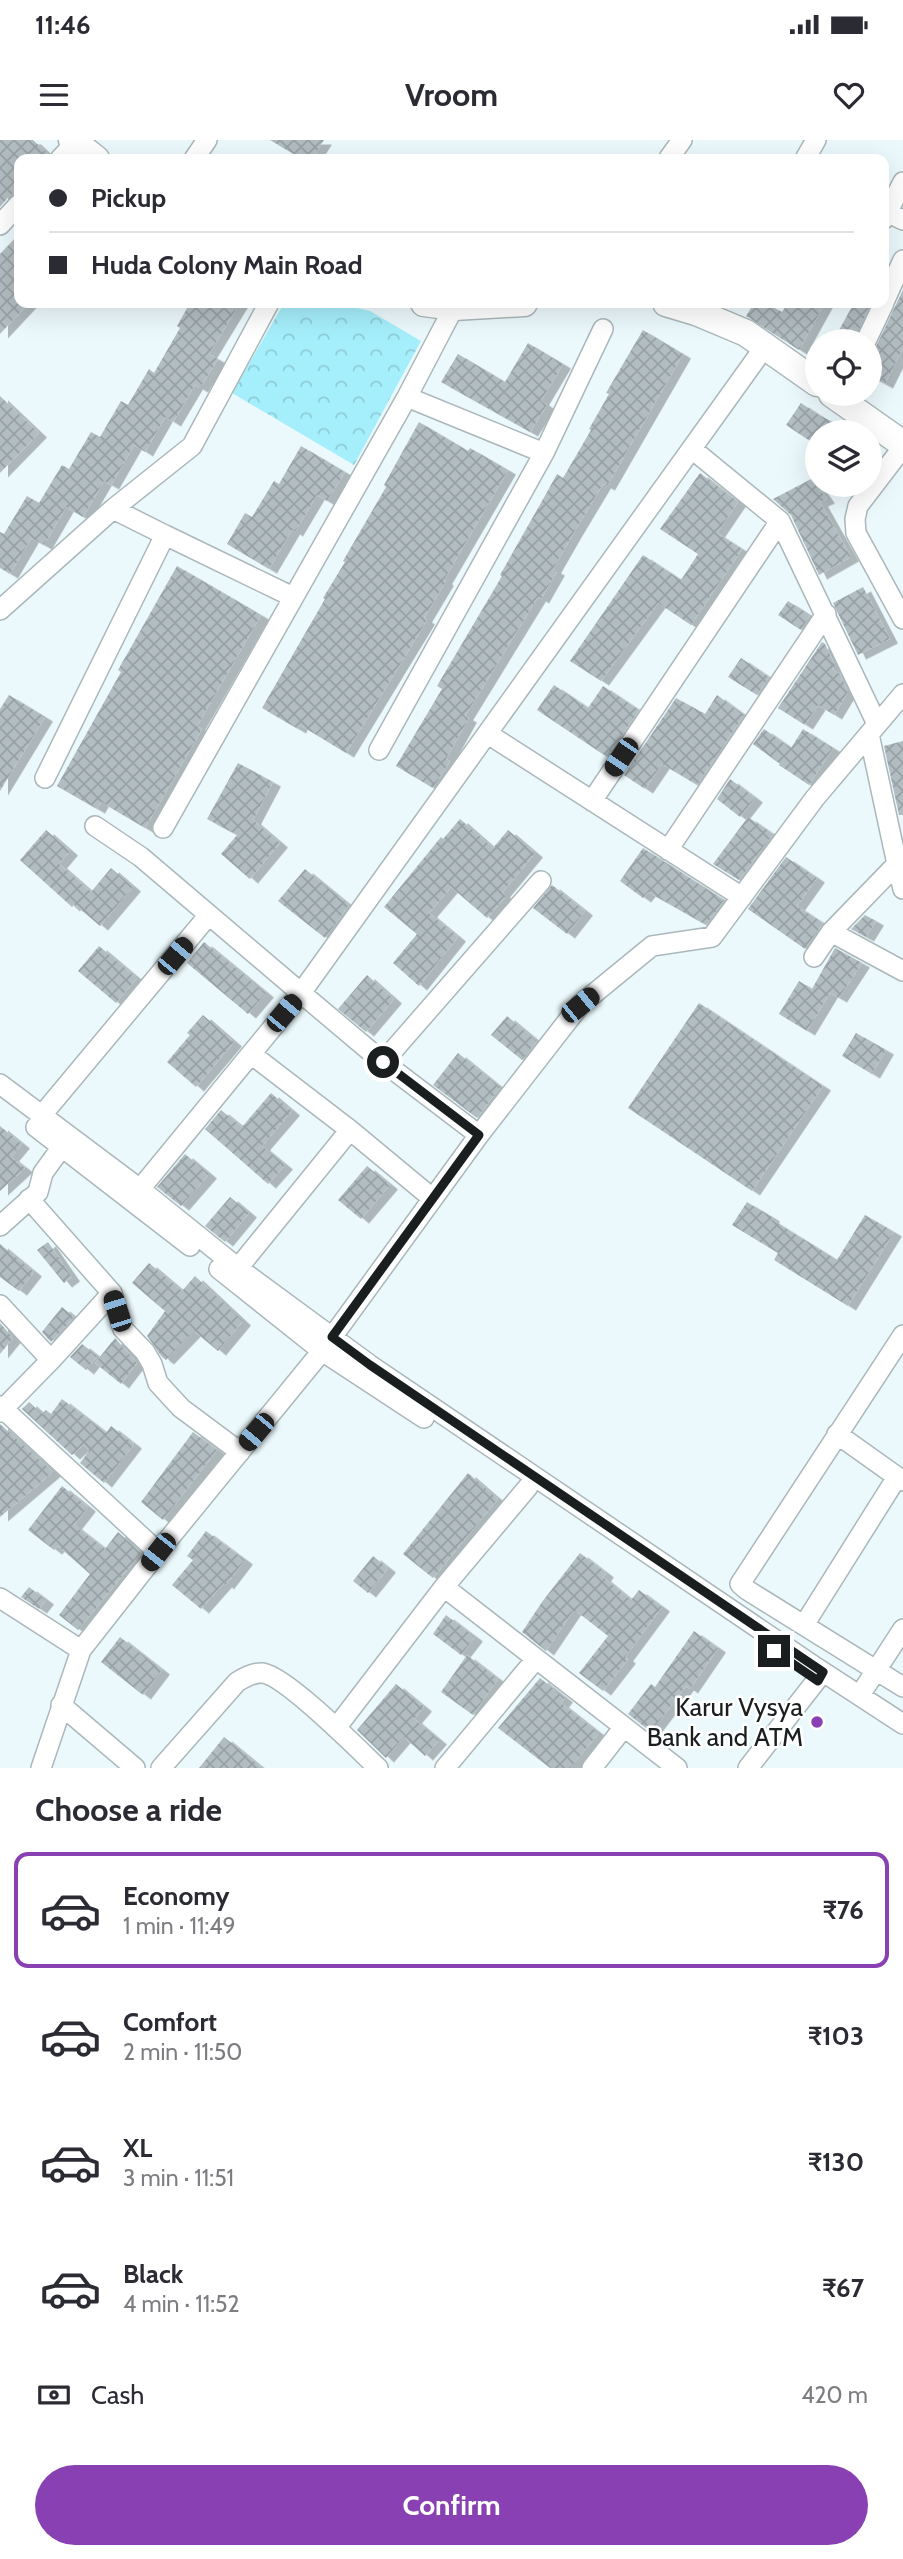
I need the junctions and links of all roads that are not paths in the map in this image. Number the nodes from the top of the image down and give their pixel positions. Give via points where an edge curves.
1 (903, 182) edge
2 (14, 210) edge
3 (891, 217) edge
4 (0, 225) edge
5 (903, 260) edge
6 (889, 292) edge
7 (266, 308) edge
8 (437, 308) edge
9 (683, 308) edge
10 (882, 308) edge
11 (603, 328) dead end
12 (872, 329) edge
13 (766, 345) junction
14 (805, 374) edge
15 (407, 397) junction
16 (851, 406) edge
17 (903, 446) edge
18 (692, 449) junction
19 (544, 453) junction
20 (113, 509) junction
21 (780, 521) junction
22 (165, 535) junction
23 (293, 597) junction
24 (0, 610) edge
25 (826, 614) junction
26 (903, 619) edge
27 (903, 694) edge
28 (873, 729) junction
29 (488, 734) junction
30 (379, 750) dead end
31 (45, 778) dead end
32 (592, 801) junction
33 (94, 826) dead end
34 (163, 828) dead end
35 (668, 850) junction
36 (897, 863) junction
37 (541, 881) dead end
38 (903, 889) edge
39 (742, 897) junction
40 (208, 916) junction
41 (831, 932) junction
42 (814, 957) dead end
43 (903, 971) edge
44 (301, 993) junction
45 (251, 1054) junction
46 (383, 1062) junction
47 (0, 1084) edge
48 (0, 1099) edge
49 (42, 1115) junction
50 (349, 1130) junction
51 (479, 1135) junction
52 (65, 1141) junction
53 (135, 1195) junction
54 (432, 1198) junction
55 (29, 1199) junction
56 (0, 1226) edge
57 (238, 1268) junction
58 (111, 1293) junction
59 (0, 1305) edge
60 (903, 1335) edge
61 (327, 1344) junction
62 (51, 1360) junction
63 (1, 1409) edge
64 (837, 1434) junction
65 (240, 1452) junction
66 (900, 1479) edge
67 (528, 1487) junction
68 (158, 1552) junction
69 (444, 1587) junction
70 (0, 1598) edge
71 (804, 1625) junction
72 (903, 1629) edge
73 (81, 1650) junction
74 (536, 1659) junction
75 (876, 1670) junction
76 (821, 1676) junction
77 (903, 1686) edge
78 (860, 1695) junction
79 (61, 1705) junction
80 (900, 1714) edge
81 (624, 1727) junction
82 (336, 1728) junction
83 (903, 1735) edge
84 (41, 1768) edge
85 (135, 1768) edge
86 (161, 1768) edge
87 (379, 1768) edge
88 (445, 1768) edge
89 (592, 1768) edge
90 (677, 1768) edge
91 (748, 1768) edge

1 - 3 street
2 - 4 street
5 - 6 street
7 - 20 street via 192,446
8 - 15 street
9 - 13 street
10 - 12 street
11 - 19 street
13 - 14 street
13 - 18 street
15 - 19 street
15 - 23 street
16 - 17 street
17 - 26 street via 858,506 855,519 856,533
18 - 21 street
18 - 29 street
19 - 30 street
20 - 22 street
20 - 24 street
21 - 25 street
21 - 32 street
22 - 23 street
22 - 31 street
23 - 34 street
25 - 28 street
25 - 35 street
27 - 28 street
28 - 36 street
28 - 39 street
29 - 32 street
29 - 44 street
32 - 35 street
33 - 40 street via 141,857
35 - 39 street
36 - 38 street
36 - 41 street
37 - 46 street
39 - 51 street via 712,937 652,946 580,1005
40 - 44 street
40 - 49 street
41 - 42 street
41 - 43 street
44 - 45 street
44 - 46 street
45 - 50 street
45 - 53 street
46 - 51 street
47 - 49 street
48 - 52 street
49 - 52 street
50 - 54 street
50 - 57 street
51 - 54 street
52 - 53 street
52 - 55 street via 43,1173 38,1192
53 - 57 street
53 - 61 street
54 - 61 street
55 - 56 street
55 - 58 street
57 - 61 street
58 - 62 street
58 - 65 street via 123,1329 145,1352 158,1383 181,1408
59 - 62 street
60 - 64 street
61 - 65 street
61 - 67 street
61 - 76 street via 381,1373
62 - 63 street
63 - 68 street
64 - 66 street
64 - 71 street via 740,1584
65 - 68 street
66 - 71 street
67 - 69 street
67 - 76 street
68 - 73 street
69 - 74 street
69 - 82 street
70 - 73 street
71 - 75 street
72 - 75 street
73 - 79 street
74 - 81 street
74 - 88 street
75 - 77 street
75 - 78 street
76 - 78 street
76 - 83 street
76 - 91 street
78 - 80 street
79 - 84 street
79 - 85 street
81 - 89 street
81 - 90 street
82 - 86 street via 276,1677 261,1673 237,1682
82 - 87 street

